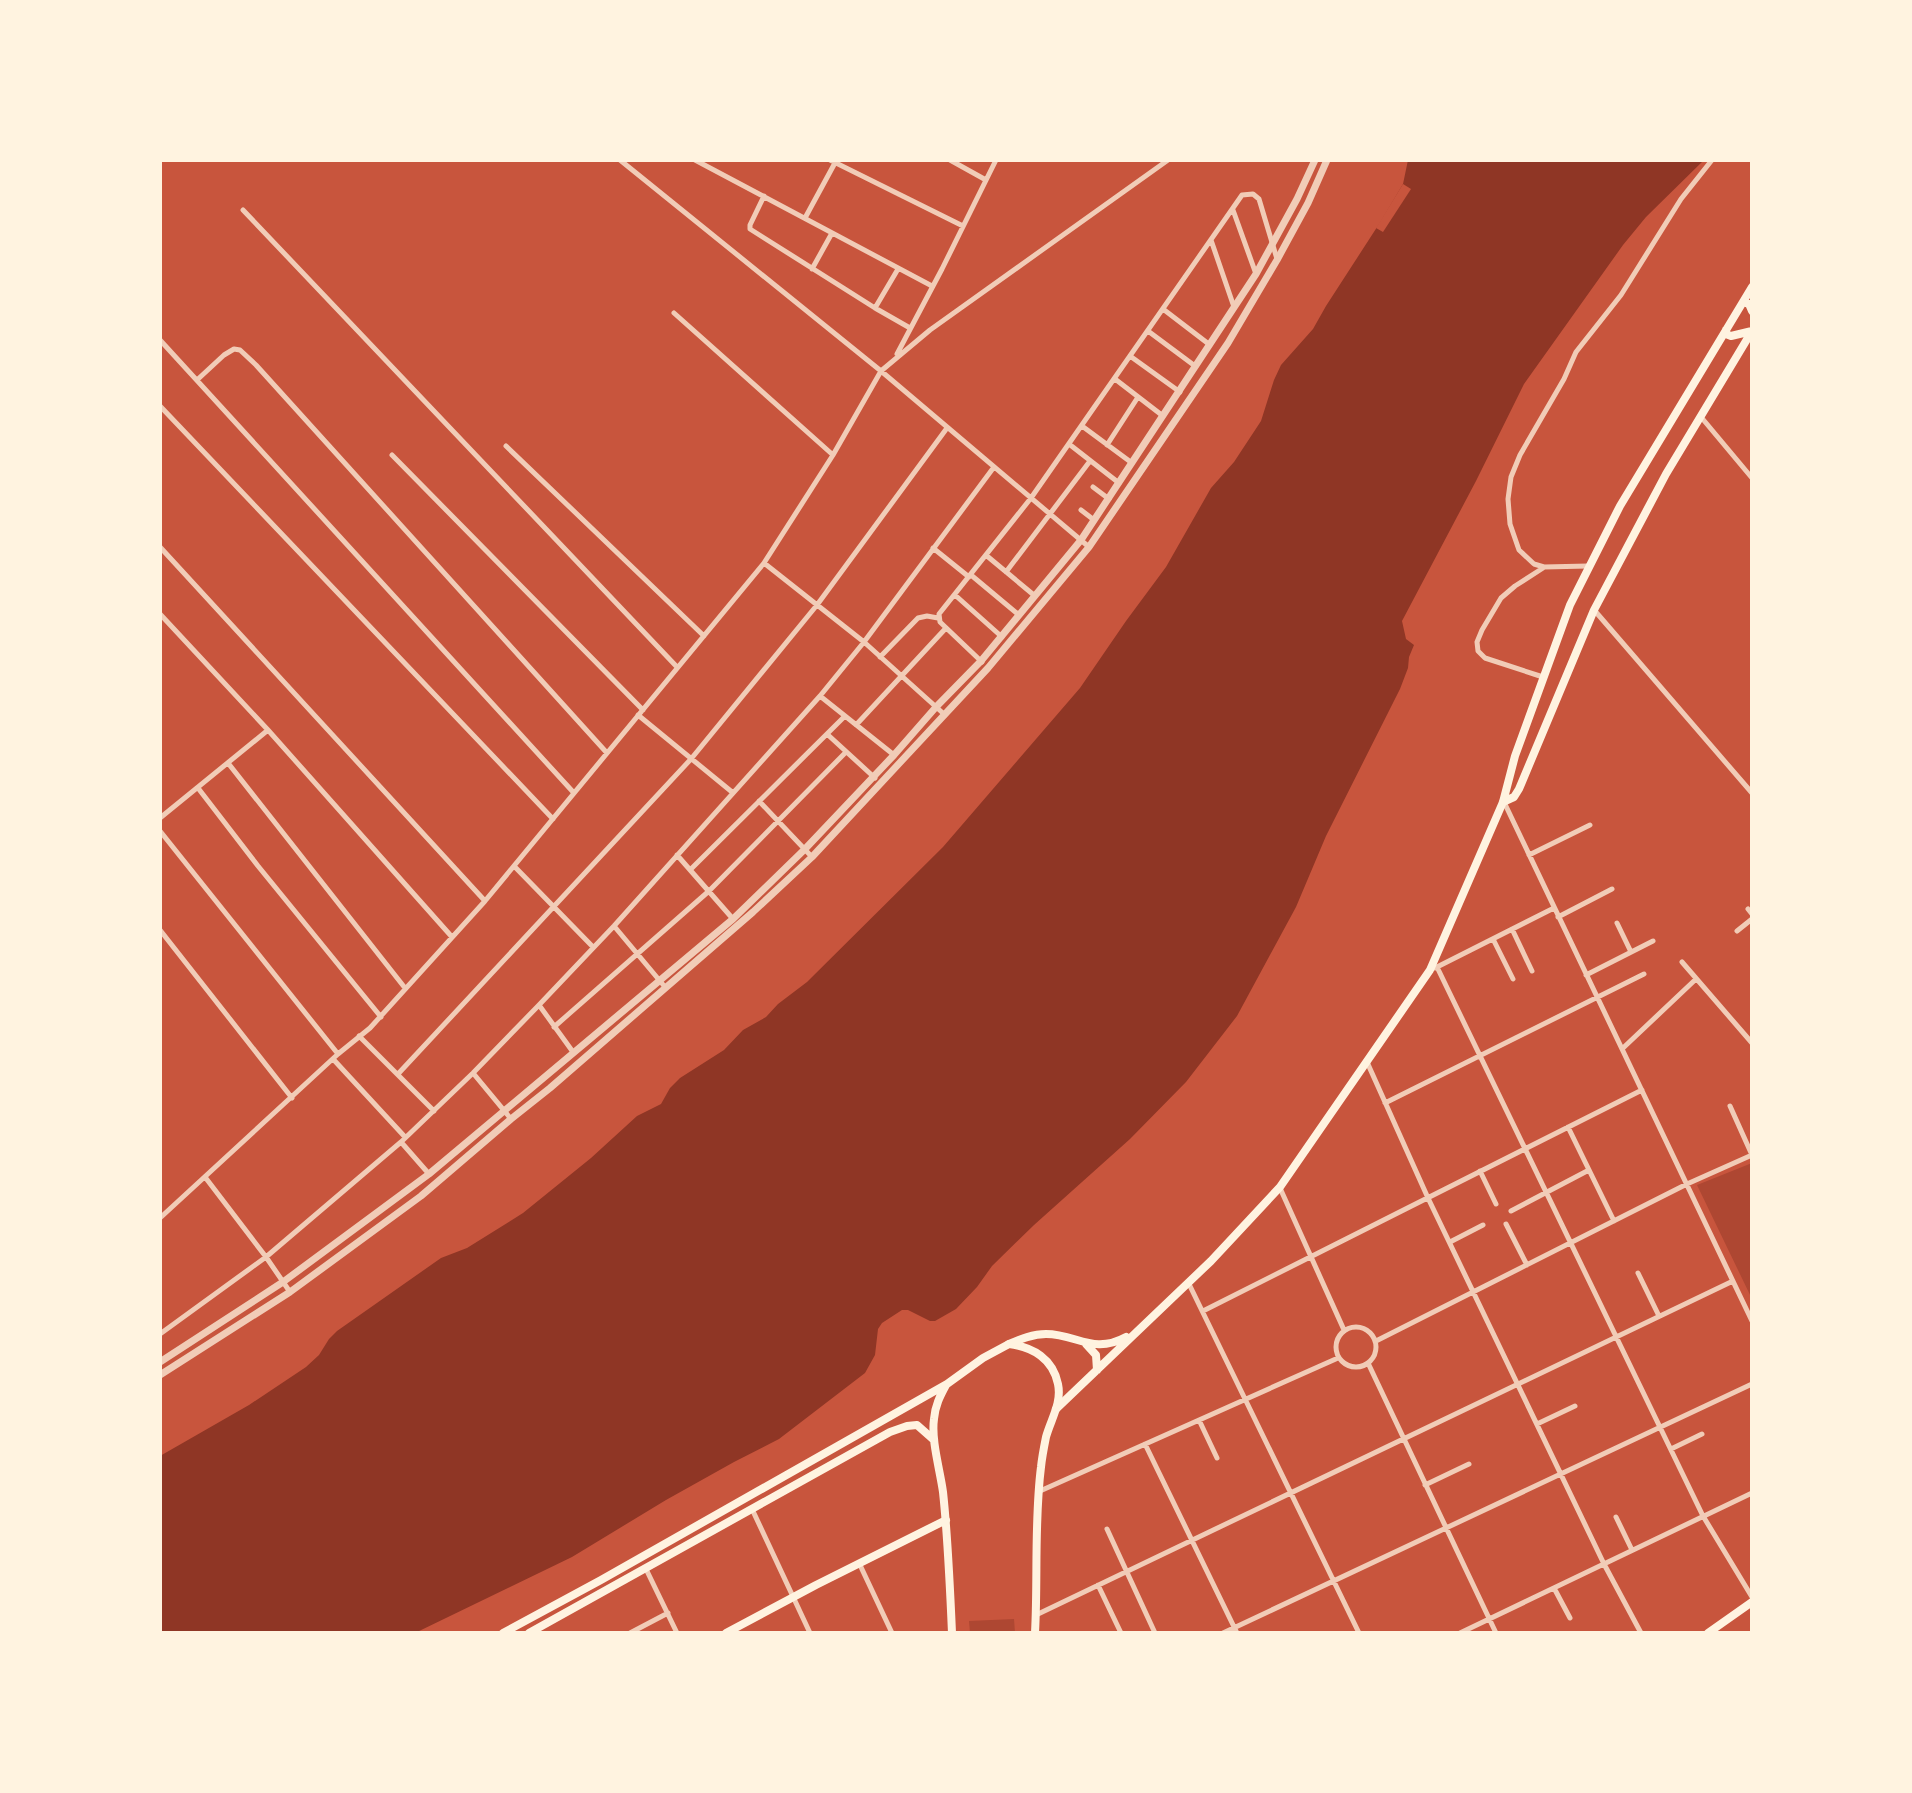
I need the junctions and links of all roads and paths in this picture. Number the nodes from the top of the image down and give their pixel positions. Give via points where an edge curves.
1 (620, 160) edge
2 (695, 160) edge
3 (713, 160) edge
4 (950, 160) edge
5 (996, 160) edge
6 (1168, 160) edge
7 (1315, 160) edge
8 (1327, 160) edge
9 (1712, 160) edge
10 (834, 161) edge
11 (710, 167) junction
12 (986, 180) junction
13 (764, 196) junction
14 (1297, 199) junction
15 (1308, 203) junction
16 (1233, 209) junction
17 (243, 210) dead end
18 (805, 218) junction
19 (963, 226) junction
20 (832, 233) junction
21 (1211, 240) junction
22 (1273, 245) junction
23 (1277, 260) junction
24 (812, 269) junction
25 (898, 269) junction
26 (1256, 274) junction
27 (932, 286) junction
28 (1752, 287) edge
29 (1743, 302) junction
30 (875, 308) junction
31 (1234, 308) junction
32 (1163, 309) junction
33 (1752, 311) edge
34 (674, 313) dead end
35 (910, 328) junction
36 (1726, 330) junction
37 (1148, 331) junction
38 (1752, 331) edge
39 (160, 340) edge
40 (1210, 345) junction
41 (1130, 356) junction
42 (895, 358) junction
43 (1196, 367) junction
44 (881, 371) junction
45 (1115, 379) junction
46 (197, 380) junction
47 (1180, 392) junction
48 (1138, 397) junction
49 (160, 406) edge
50 (1163, 417) junction
51 (1701, 417) junction
52 (1082, 426) junction
53 (947, 428) junction
54 (1069, 444) junction
55 (1107, 445) junction
56 (506, 446) dead end
57 (392, 455) dead end
58 (833, 455) junction
59 (1090, 461) junction
60 (1132, 464) junction
61 (994, 467) junction
62 (1752, 478) edge
63 (1119, 483) junction
64 (1093, 487) dead end
65 (1031, 498) junction
66 (1109, 499) junction
67 (1081, 510) dead end
68 (1050, 514) junction
69 (1094, 520) junction
70 (1081, 540) junction
71 (160, 547) edge
72 (1089, 547) junction
73 (933, 548) junction
74 (986, 555) junction
75 (764, 563) junction
76 (1589, 566) junction
77 (1544, 567) junction
78 (1006, 572) junction
79 (970, 576) junction
80 (955, 595) junction
81 (1035, 596) junction
82 (817, 605) junction
83 (1594, 610) junction
84 (160, 614) edge
85 (1019, 615) junction
86 (938, 618) junction
87 (946, 628) junction
88 (704, 636) junction
89 (1002, 637) junction
90 (864, 642) junction
91 (880, 657) junction
92 (981, 661) junction
93 (677, 667) junction
94 (988, 668) junction
95 (901, 675) junction
96 (1545, 678) junction
97 (820, 696) junction
98 (936, 707) junction
99 (643, 710) junction
100 (638, 715) junction
101 (945, 715) junction
102 (845, 716) junction
103 (856, 725) junction
104 (268, 730) junction
105 (827, 734) junction
106 (846, 752) junction
107 (607, 753) junction
108 (894, 755) junction
109 (691, 759) junction
110 (228, 763) junction
111 (873, 777) junction
112 (881, 784) junction
113 (198, 788) junction
114 (732, 792) junction
115 (574, 793) junction
116 (1752, 793) edge
117 (759, 801) junction
118 (1503, 802) junction
119 (160, 818) edge
120 (553, 819) junction
121 (778, 821) junction
122 (1590, 825) dead end
123 (160, 831) edge
124 (805, 849) junction
125 (677, 855) junction
126 (1529, 855) junction
127 (812, 857) junction
128 (514, 866) junction
129 (690, 870) junction
130 (1612, 889) dead end
131 (709, 891) junction
132 (485, 901) junction
133 (553, 906) junction
134 (1554, 908) junction
135 (1751, 914) edge
136 (1558, 917) junction
137 (733, 919) junction
138 (1617, 923) dead end
139 (614, 926) junction
140 (1512, 929) junction
141 (160, 930) edge
142 (1737, 931) dead end
143 (452, 937) junction
144 (1493, 939) junction
145 (1653, 941) dead end
146 (593, 947) junction
147 (1631, 952) junction
148 (637, 954) junction
149 (1682, 962) dead end
150 (1434, 969) junction
151 (1532, 971) dead end
152 (1644, 974) dead end
153 (1586, 975) junction
154 (1513, 979) dead end
155 (1696, 979) junction
156 (663, 984) junction
157 (405, 988) junction
158 (1598, 999) junction
159 (539, 1005) junction
160 (381, 1017) junction
161 (554, 1027) junction
162 (359, 1036) junction
163 (1751, 1042) edge
164 (1622, 1049) junction
165 (573, 1052) junction
166 (336, 1056) junction
167 (1480, 1056) junction
168 (1367, 1062) junction
169 (473, 1073) junction
170 (398, 1074) junction
171 (1642, 1090) junction
172 (292, 1098) junction
173 (1385, 1103) junction
174 (1730, 1106) dead end
175 (434, 1111) junction
176 (505, 1111) junction
177 (511, 1119) junction
178 (1568, 1127) junction
179 (403, 1140) junction
180 (1525, 1149) junction
181 (1752, 1155) edge
182 (1589, 1170) junction
183 (1480, 1171) junction
184 (429, 1174) junction
185 (205, 1177) junction
186 (1687, 1184) junction
187 (1280, 1187) junction
188 (1546, 1192) junction
189 (1428, 1198) junction
190 (1496, 1204) dead end
191 (1511, 1211) dead end
192 (160, 1218) edge
193 (1614, 1221) junction
194 (1506, 1224) dead end
195 (1483, 1225) dead end
196 (1450, 1242) junction
197 (1571, 1243) junction
198 (1311, 1256) junction
199 (266, 1257) junction
200 (1527, 1265) junction
201 (1638, 1273) dead end
202 (1733, 1281) junction
203 (283, 1282) junction
204 (1189, 1284) junction
205 (290, 1292) junction
206 (1473, 1292) junction
207 (1203, 1311) junction
208 (1659, 1316) junction
209 (1752, 1321) edge
210 (1344, 1330) junction
211 (1137, 1331) junction
212 (160, 1334) edge
213 (1616, 1337) junction
214 (1376, 1341) junction
215 (1085, 1343) junction
216 (1009, 1344) junction
217 (1338, 1358) junction
218 (160, 1362) edge
219 (1368, 1363) junction
220 (1097, 1371) junction
221 (160, 1375) edge
222 (947, 1384) junction
223 (1518, 1384) junction
224 (1752, 1384) edge
225 (1245, 1399) junction
226 (1575, 1406) dead end
227 (1056, 1409) junction
228 (1199, 1420) junction
229 (1537, 1424) junction
230 (1660, 1427) junction
231 (1702, 1434) dead end
232 (1403, 1439) junction
233 (934, 1440) junction
234 (1145, 1444) junction
235 (1671, 1449) junction
236 (1217, 1458) dead end
237 (1469, 1464) dead end
238 (1561, 1474) junction
239 (1425, 1485) junction
240 (1038, 1492) junction
241 (1291, 1493) junction
242 (1752, 1493) edge
243 (752, 1508) junction
244 (1703, 1516) junction
245 (1616, 1517) dead end
246 (946, 1520) junction
247 (1446, 1528) junction
248 (1107, 1529) dead end
249 (1192, 1540) junction
250 (1632, 1550) junction
251 (1604, 1564) junction
252 (860, 1565) junction
253 (646, 1569) junction
254 (1126, 1571) junction
255 (1333, 1581) junction
256 (1098, 1585) junction
257 (1554, 1588) junction
258 (793, 1597) junction
259 (1752, 1600) edge
260 (668, 1613) junction
261 (1036, 1615) junction
262 (1570, 1618) dead end
263 (1489, 1619) junction
264 (1236, 1630) edge
265 (503, 1633) edge
266 (529, 1633) edge
267 (630, 1633) edge
268 (677, 1633) edge
269 (726, 1633) edge
270 (810, 1633) edge
271 (892, 1633) edge
272 (952, 1633) edge
273 (1035, 1633) edge
274 (1121, 1633) edge
275 (1155, 1633) edge
276 (1223, 1633) edge
277 (1359, 1633) edge
278 (1462, 1633) edge
279 (1496, 1633) edge
280 (1641, 1633) edge
281 (1708, 1633) edge

1 - 44 street
2 - 11 street
3 - 11 street
4 - 12 street
5 - 12 street
6 - 42 street
7 - 14 street
8 - 15 street
9 - 77 street via 1576,352 1520,455 1511,477 1510,524 1519,550
10 - 18 street
10 - 19 street
11 - 13 street
12 - 19 street
13 - 18 street
13 - 24 street via 750,229
14 - 15 street
14 - 22 street
15 - 23 street
16 - 21 street
16 - 22 street via 1242,195 1257,196
16 - 26 street
17 - 93 street
18 - 20 street
19 - 27 street
20 - 24 street
20 - 25 street
21 - 31 street
21 - 32 street
22 - 23 street
22 - 26 street
23 - 72 street via 1228,343
24 - 30 street
25 - 27 street
25 - 30 street
26 - 31 street
27 - 35 street
28 - 29 main road
29 - 33 main road
29 - 36 main road
30 - 35 street
31 - 40 street
32 - 37 street
32 - 40 street
34 - 58 street
35 - 42 street
36 - 38 main road via 1731,336
36 - 76 main road
37 - 41 street
37 - 43 street
38 - 51 main road
39 - 46 street
40 - 43 street
41 - 45 street
41 - 47 street
42 - 44 street
43 - 47 street
44 - 53 street
44 - 58 street
45 - 48 street
45 - 52 street
46 - 107 street via 224,355 240,350
46 - 115 street
47 - 50 street
48 - 50 street
48 - 55 street
49 - 120 street
50 - 60 street
51 - 62 street
51 - 83 main road
52 - 54 street
52 - 55 street
53 - 61 street
53 - 82 street
54 - 59 street
54 - 65 street
55 - 60 street
56 - 88 street
57 - 99 street
58 - 75 street
59 - 63 street
59 - 68 street
60 - 63 street
61 - 65 street
61 - 73 street
63 - 66 street
64 - 66 street
65 - 68 street
65 - 74 street
66 - 69 street
67 - 69 street
68 - 70 street
68 - 78 street
69 - 70 street
70 - 72 street
70 - 81 street
71 - 132 street
72 - 94 street
73 - 79 street
73 - 90 street
74 - 78 street
74 - 79 street
75 - 82 street
75 - 88 street
76 - 77 street
76 - 96 main road
77 - 96 street via 1501,598 1477,642 1485,658
78 - 81 street
79 - 80 street
79 - 85 street
80 - 86 street
80 - 89 street
81 - 85 street
82 - 90 street
82 - 109 street
83 - 116 street
83 - 118 main road via 1519,789
84 - 104 street
85 - 89 street
86 - 87 street
86 - 91 street via 918,618
87 - 92 street
87 - 95 street
88 - 93 street
89 - 92 street
90 - 91 street
90 - 97 street
91 - 95 street
92 - 94 street
92 - 98 street
93 - 99 street
94 - 101 street
95 - 98 street
95 - 103 street
96 - 118 main road
97 - 102 street
97 - 114 street
98 - 101 street
98 - 108 street
99 - 100 street
100 - 107 street
100 - 109 street
101 - 112 street
102 - 103 street
102 - 105 street
103 - 108 street
104 - 110 street
104 - 143 street
105 - 106 street
105 - 117 street
106 - 111 street
106 - 121 street
107 - 115 street
108 - 111 street
109 - 114 street
109 - 133 street
110 - 113 street
110 - 157 street
111 - 112 street
111 - 124 street
112 - 127 street
113 - 119 street
113 - 160 street
114 - 125 street
115 - 120 street
117 - 121 street
117 - 129 street
118 - 126 street
118 - 150 main road
120 - 128 street
121 - 124 street
121 - 131 street
122 - 126 street
123 - 166 street
124 - 127 street
124 - 137 street
125 - 129 street
125 - 139 street
126 - 134 street
127 - 156 street
128 - 132 street
128 - 133 street
129 - 131 street
130 - 136 street
131 - 137 street
131 - 148 street
132 - 143 street
133 - 146 street
133 - 170 street
134 - 136 street
134 - 140 street
135 - 142 street
136 - 153 street
137 - 156 street
138 - 147 street
139 - 146 street
139 - 148 street
140 - 144 street
140 - 151 street
141 - 172 street
143 - 157 street
144 - 150 street
144 - 154 street
145 - 147 street
146 - 159 street
147 - 153 street
148 - 156 street
148 - 161 street
149 - 155 street
150 - 167 street
150 - 168 main road
152 - 158 street
153 - 158 street
155 - 163 street
155 - 164 street
156 - 165 street
156 - 177 street
157 - 160 street
158 - 164 street
158 - 167 street
159 - 161 street
159 - 169 street
160 - 162 street
161 - 165 street
162 - 166 street
162 - 170 street
164 - 171 street
165 - 176 street
166 - 172 street
166 - 179 street
167 - 173 street
167 - 180 street
168 - 173 street
168 - 187 main road
169 - 175 street
169 - 176 street
170 - 175 street
171 - 178 street
171 - 186 street
172 - 185 street
173 - 189 street
174 - 181 street
175 - 179 street
176 - 177 street
176 - 184 street
177 - 205 street via 421,1196
178 - 180 street
178 - 182 street
179 - 184 street
179 - 199 street
180 - 183 street
180 - 188 street
181 - 186 street
182 - 188 street
182 - 193 street
183 - 189 street
183 - 190 street
184 - 203 street
185 - 192 street
185 - 199 street
186 - 193 street
186 - 202 street
187 - 198 street
187 - 204 main road
188 - 191 street
188 - 197 street
189 - 196 street
189 - 198 street
193 - 197 street
194 - 200 street
195 - 196 street
196 - 206 street
197 - 200 street
197 - 213 street
198 - 207 street
198 - 210 street
199 - 203 street
199 - 212 street
200 - 206 street
201 - 208 street
202 - 208 street
202 - 209 street
203 - 205 street
203 - 218 street
204 - 207 street
204 - 211 main road
205 - 221 street
206 - 214 street
206 - 223 street
207 - 225 street
208 - 213 street
210 - 214 street via 1363,1327
210 - 217 street via 1336,1340
211 - 215 main road via 1119,1341
211 - 220 main road
213 - 223 street
213 - 230 street
214 - 219 street
215 - 216 main road via 1044,1334
215 - 220 main road via 1096,1355
216 - 222 main road
216 - 227 main road via 1032,1349 1050,1364 1058,1386
217 - 219 street via 1348,1366
217 - 225 street
219 - 232 street
220 - 227 main road
222 - 233 main road via 933,1421
222 - 265 main road
223 - 229 street
223 - 232 street
224 - 230 street
225 - 228 street
225 - 241 street
226 - 229 street
227 - 240 main road
228 - 234 street
228 - 236 street
229 - 238 street
230 - 235 street
230 - 238 street
231 - 235 street
232 - 239 street
232 - 241 street
233 - 243 main road via 917,1425 890,1432
233 - 246 main road
234 - 240 street
234 - 249 street
235 - 244 street
237 - 239 street
238 - 247 street
238 - 251 street
239 - 247 street
240 - 261 main road
241 - 249 street
241 - 255 street
242 - 244 street
243 - 253 main road
243 - 258 street
244 - 250 street
244 - 259 street
245 - 250 street
246 - 252 main road
246 - 272 main road
247 - 255 street
247 - 263 street
248 - 254 street
249 - 254 street
249 - 264 street
250 - 251 street
251 - 257 street
251 - 280 street
252 - 258 main road
252 - 271 street
253 - 260 street
253 - 266 main road
254 - 256 street
254 - 275 street
255 - 264 street
255 - 277 street
256 - 261 street
256 - 274 street
257 - 262 street
257 - 263 street
258 - 269 main road
258 - 270 street
259 - 281 main road
260 - 267 street
260 - 268 street
261 - 273 main road
263 - 278 street
263 - 279 street
264 - 276 street

